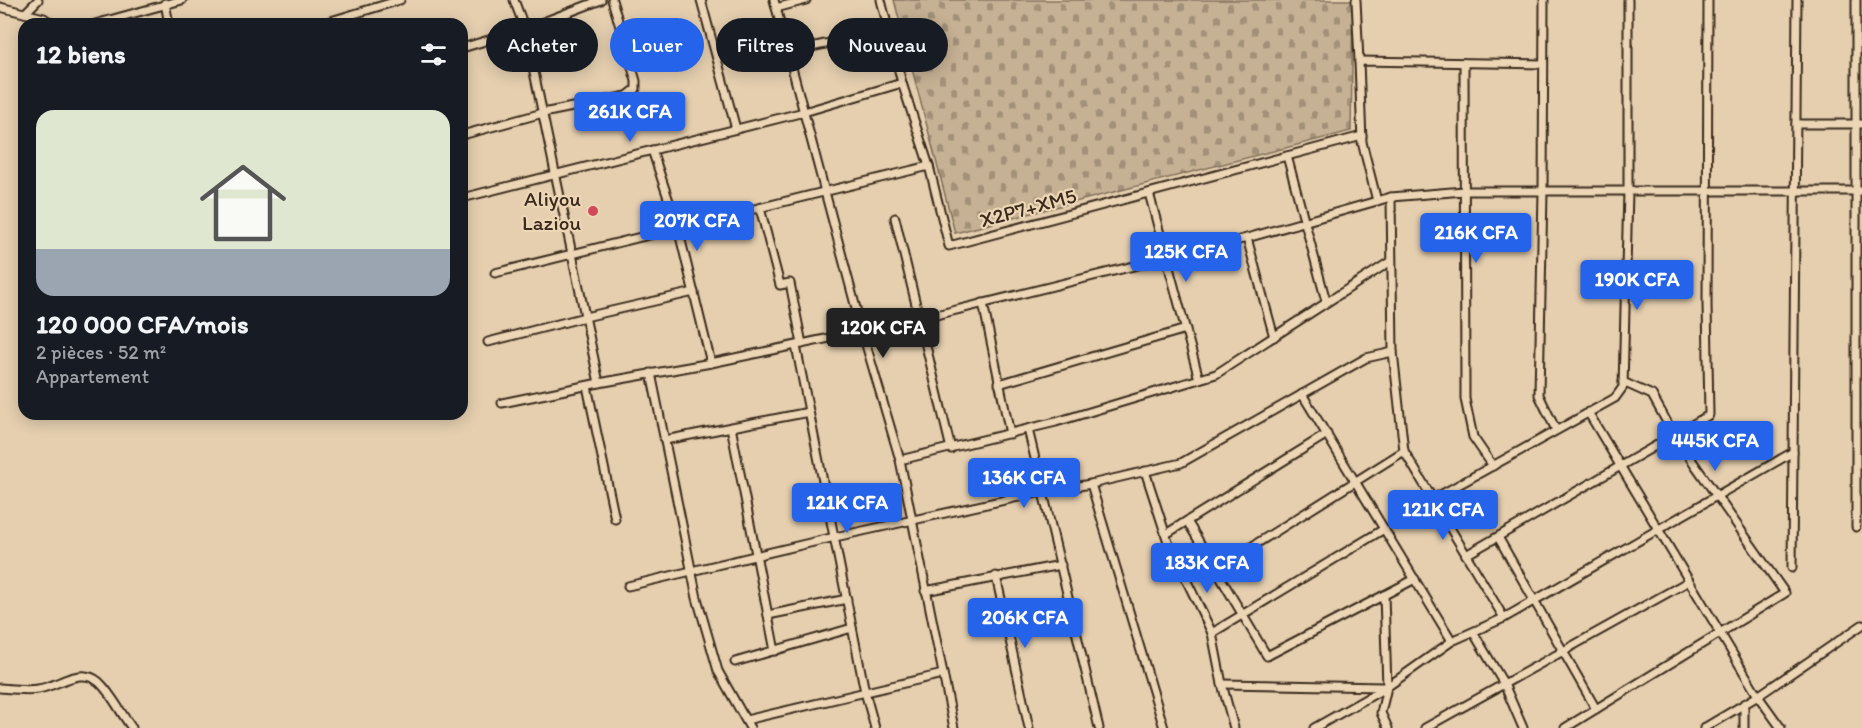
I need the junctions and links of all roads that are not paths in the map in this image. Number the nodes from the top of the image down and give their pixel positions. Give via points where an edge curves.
1 (38, 0) edge
2 (182, 0) edge
3 (400, 0) edge
4 (514, 0) edge
5 (601, 0) edge
6 (612, 0) edge
7 (701, 0) edge
8 (774, 0) edge
9 (806, 0) edge
10 (881, 0) edge
11 (1356, 0) edge
12 (1544, 0) edge
13 (1628, 0) edge
14 (1708, 0) edge
15 (1797, 0) edge
16 (1856, 0) edge
17 (165, 2) edge
18 (0, 7) edge
19 (776, 8) junction
20 (25, 13) junction
21 (44, 18) edge
22 (114, 18) edge
23 (168, 18) edge
24 (341, 18) edge
25 (521, 18) edge
26 (554, 18) edge
27 (779, 18) edge
28 (886, 18) edge
29 (486, 41) edge
30 (468, 46) edge
31 (1859, 55) edge
32 (1359, 61) junction
33 (1464, 63) junction
34 (1544, 64) junction
35 (534, 72) edge
36 (793, 72) edge
37 (900, 72) edge
38 (902, 83) junction
39 (804, 112) junction
40 (543, 113) junction
41 (1796, 124) junction
42 (1859, 124) edge
43 (736, 129) junction
44 (468, 133) edge
45 (1362, 136) junction
46 (652, 150) junction
47 (1287, 156) junction
48 (929, 166) junction
49 (555, 173) junction
50 (1464, 191) junction
51 (1543, 191) junction
52 (1628, 191) junction
53 (1707, 191) junction
54 (1795, 191) junction
55 (1859, 191) edge
56 (825, 192) junction
57 (1149, 193) junction
58 (468, 196) edge
59 (1391, 197) junction
60 (1377, 201) junction
61 (760, 208) junction
62 (895, 218) dead end
63 (1304, 221) junction
64 (678, 228) junction
65 (1247, 238) junction
66 (572, 254) junction
67 (1166, 256) junction
68 (1391, 261) junction
69 (1859, 268) edge
70 (495, 273) dead end
71 (694, 292) junction
72 (1326, 301) junction
73 (983, 303) junction
74 (585, 317) junction
75 (920, 319) junction
76 (1186, 329) junction
77 (862, 331) junction
78 (1274, 337) junction
79 (488, 342) dead end
80 (799, 345) junction
81 (1393, 352) junction
82 (711, 363) junction
83 (651, 374) junction
84 (1199, 379) junction
85 (1623, 382) junction
86 (599, 383) junction
87 (999, 384) junction
88 (587, 386) junction
89 (1302, 394) junction
90 (502, 403) dead end
91 (810, 412) junction
92 (1588, 412) junction
93 (731, 427) junction
94 (1028, 429) junction
95 (1556, 430) junction
96 (1010, 434) junction
97 (1327, 434) junction
98 (1674, 435) junction
99 (665, 440) junction
100 (951, 449) junction
101 (1404, 451) junction
102 (1793, 452) junction
103 (900, 460) junction
104 (1493, 466) junction
105 (1621, 466) junction
106 (1145, 471) junction
107 (1356, 482) junction
108 (1091, 484) junction
109 (1042, 492) junction
110 (1716, 496) junction
111 (1433, 499) junction
112 (615, 519) dead end
113 (913, 521) junction
114 (1187, 521) junction
115 (1856, 527) dead end
116 (1384, 529) junction
117 (1658, 530) junction
118 (1166, 534) junction
119 (835, 537) junction
120 (1498, 537) junction
121 (1466, 555) junction
122 (756, 557) junction
123 (1061, 565) junction
124 (1792, 568) dead end
125 (1216, 569) junction
126 (691, 572) junction
127 (996, 576) junction
128 (1414, 579) junction
129 (1689, 581) junction
130 (628, 586) dead end
131 (925, 591) junction
132 (1384, 595) junction
133 (847, 599) junction
134 (1534, 601) junction
135 (1244, 614) junction
136 (768, 615) junction
137 (1504, 618) junction
138 (1862, 625) edge
139 (852, 628) junction
140 (1473, 632) junction
141 (1212, 633) junction
142 (1719, 633) junction
143 (1452, 641) junction
144 (775, 651) junction
145 (1564, 651) junction
146 (735, 662) dead end
147 (943, 674) junction
148 (1222, 684) junction
149 (1504, 684) junction
150 (1387, 687) junction
151 (0, 688) edge
152 (865, 692) junction
153 (1758, 696) junction
154 (1744, 704) junction
155 (1596, 709) junction
156 (746, 720) junction
157 (132, 728) edge
158 (750, 728) edge
159 (874, 728) edge
160 (954, 728) edge
161 (1029, 728) edge
162 (1099, 728) edge
163 (1164, 728) edge
164 (1234, 728) edge
165 (1314, 728) edge
166 (1388, 728) edge
167 (1425, 728) edge
168 (1523, 728) edge
169 (1565, 728) edge
170 (1704, 728) edge
171 (1744, 728) edge
172 (1781, 728) edge

1 - 20 street
2 - 17 street
3 - 24 street
4 - 25 street
5 - 26 street
6 - 40 street via 636,89 627,96
7 - 43 street
8 - 19 street
9 - 19 street
10 - 28 street, X2P7+XM5
11 - 32 street
12 - 34 street
13 - 52 street
14 - 53 street
15 - 41 street
16 - 31 street
17 - 22 street
17 - 23 street
18 - 20 street
19 - 27 street
20 - 21 street
29 - 30 street
31 - 42 street
32 - 33 street
32 - 45 street
33 - 34 street
33 - 50 street
34 - 51 street
35 - 40 street
36 - 39 street
37 - 38 street, X2P7+XM5
38 - 39 street
38 - 48 street, X2P7+XM5
39 - 43 street
39 - 56 street
40 - 44 street
40 - 49 street
41 - 42 street
41 - 54 street
42 - 55 street
43 - 46 street
45 - 47 street, X2P7+XM5
45 - 60 street
46 - 49 street
46 - 64 street
47 - 57 street, X2P7+XM5
47 - 63 street
48 - 56 street
48 - 57 street, X2P7+XM5 via 949,246
49 - 58 street
49 - 66 street
50 - 51 street
50 - 59 street
50 - 104 street via 1465,399 1473,437
51 - 52 street
51 - 95 street via 1539,395
52 - 53 street
52 - 85 street
53 - 54 street
53 - 98 street via 1709,415
54 - 55 street
54 - 102 street
55 - 69 street
56 - 61 street
56 - 77 street
57 - 67 street
59 - 60 street
59 - 68 street
60 - 63 street
61 - 64 street
61 - 80 street via 780,285 790,284
62 - 75 street
63 - 65 street
63 - 72 street
64 - 66 street
64 - 71 street
65 - 67 street
65 - 78 street
66 - 70 street
66 - 74 street
67 - 73 street
67 - 76 street
68 - 72 street
68 - 81 street
69 - 115 street
71 - 74 street
71 - 82 street
72 - 78 street
73 - 75 street
73 - 87 street
74 - 79 street
74 - 86 street
75 - 77 street
75 - 100 street
76 - 84 street
76 - 87 street
77 - 80 street
77 - 103 street
78 - 84 street via 1216,374
80 - 82 street
80 - 91 street
81 - 89 street via 1366,358
81 - 101 street
82 - 83 street
83 - 86 street
83 - 99 street
84 - 94 street
85 - 92 street via 1620,394
85 - 98 street via 1652,395
86 - 88 street
87 - 96 street
88 - 90 street
88 - 112 street
89 - 97 street
89 - 106 street via 1181,463
91 - 93 street
91 - 119 street
92 - 95 street
92 - 105 street
93 - 99 street
93 - 122 street
94 - 96 street
94 - 109 street
95 - 104 street
96 - 100 street
97 - 107 street
97 - 114 street
98 - 105 street
98 - 110 street
99 - 126 street
100 - 103 street
101 - 107 street
101 - 111 street
102 - 110 street
102 - 124 street
103 - 113 street
104 - 111 street
105 - 117 street
105 - 120 street
106 - 108 street
106 - 118 street
107 - 116 street
107 - 125 street
108 - 109 street
108 - 163 street
109 - 113 street
109 - 123 street
110 - 117 street
110 - 142 street via 1785,593
111 - 121 street
113 - 119 street
113 - 131 street
114 - 118 street
114 - 125 street
116 - 128 street
116 - 135 street
117 - 129 street
117 - 134 street
118 - 141 street
119 - 122 street
119 - 133 street
120 - 121 street
120 - 134 street
121 - 137 street
122 - 126 street
122 - 136 street
123 - 127 street
123 - 162 street
125 - 135 street
126 - 130 street
126 - 156 street via 718,671
127 - 131 street
127 - 161 street
128 - 132 street
128 - 143 street
129 - 142 street
129 - 145 street
131 - 147 street
132 - 135 street via 1267,656
132 - 150 street
133 - 136 street
133 - 139 street
134 - 137 street
134 - 145 street
135 - 141 street
136 - 144 street
137 - 140 street
138 - 153 street
139 - 144 street
139 - 152 street
140 - 143 street
140 - 149 street
141 - 148 street
142 - 153 street
142 - 155 street
143 - 150 street
144 - 146 street
145 - 149 street
145 - 155 street
147 - 152 street
147 - 160 street
148 - 150 street
148 - 164 street
149 - 167 street
149 - 168 street
150 - 165 street
150 - 166 street via 1381,713
151 - 157 street via 34,690 80,674 91,676
152 - 156 street
152 - 159 street
153 - 154 street
153 - 172 street
154 - 170 street
154 - 171 street
155 - 169 street
156 - 158 street

